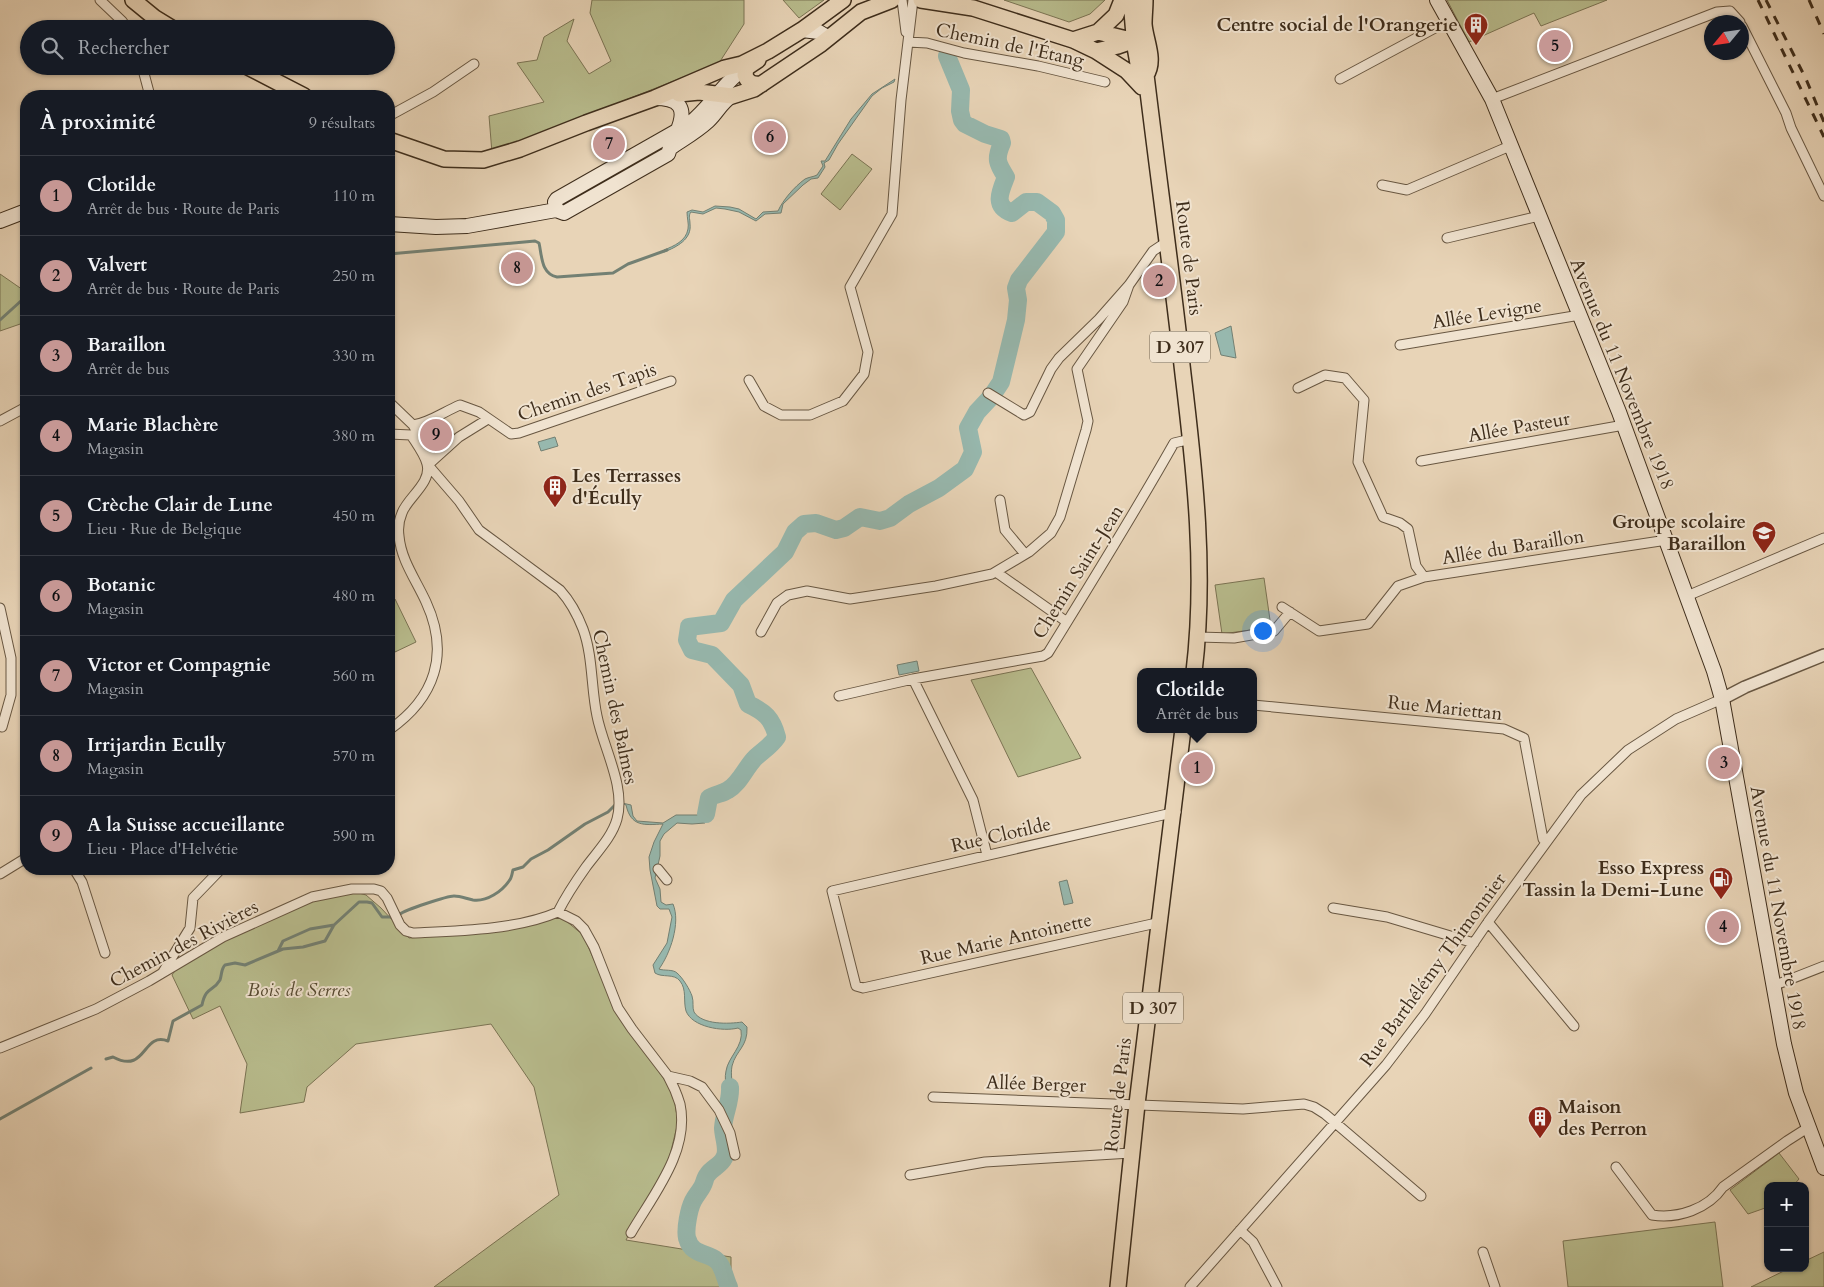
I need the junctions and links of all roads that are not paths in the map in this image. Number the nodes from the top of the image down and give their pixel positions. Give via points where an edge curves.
1 (100, 0) edge
2 (133, 0) edge
3 (843, 0) edge
4 (892, 0) edge
5 (902, 0) edge
6 (913, 0) edge
7 (959, 0) edge
8 (1122, 0) edge
9 (1131, 0) edge
10 (1145, 0) edge
11 (1437, 0) edge
12 (926, 1) edge
13 (973, 8) junction
14 (1709, 15) edge
15 (1733, 15) edge
16 (1704, 17) edge
17 (121, 20) edge
18 (158, 20) edge
19 (1448, 21) junction
20 (1144, 26) junction
21 (802, 30) junction
22 (1098, 32) junction
23 (1073, 40) junction
24 (1749, 40) edge
25 (824, 41) junction
26 (1135, 41) junction
27 (908, 42) junction
28 (1096, 51) junction
29 (474, 64) dead end
30 (751, 64) junction
31 (144, 75) edge
32 (263, 75) edge
33 (1340, 79) dead end
34 (1144, 81) junction
35 (1105, 82) dead end
36 (762, 84) junction
37 (148, 90) edge
38 (292, 90) edge
39 (725, 95) junction
40 (655, 98) junction
41 (1492, 99) junction
42 (395, 113) edge
43 (677, 132) junction
44 (395, 142) edge
45 (664, 145) junction
46 (1510, 146) junction
47 (1382, 185) dead end
48 (1824, 196) edge
49 (20, 213) edge
50 (1539, 216) junction
51 (0, 221) edge
52 (395, 224) edge
53 (1446, 238) dead end
54 (1165, 245) junction
55 (1129, 284) junction
56 (1580, 315) junction
57 (1400, 345) dead end
58 (749, 380) dead end
59 (671, 381) dead end
60 (1298, 388) dead end
61 (992, 395) dead end
62 (395, 407) edge
63 (20, 410) edge
64 (488, 420) junction
65 (0, 421) edge
66 (414, 424) junction
67 (1624, 425) junction
68 (395, 434) edge
69 (411, 434) junction
70 (1188, 440) junction
71 (1421, 461) dead end
72 (430, 462) junction
73 (1000, 500) dead end
74 (1824, 538) edge
75 (1667, 540) junction
76 (1025, 554) junction
77 (996, 572) junction
78 (1424, 577) junction
79 (1687, 596) junction
80 (0, 608) edge
81 (1067, 622) junction
82 (761, 632) dead end
83 (1198, 637) junction
84 (1824, 655) edge
85 (1190, 668) edge
86 (1194, 668) edge
87 (912, 678) junction
88 (839, 696) dead end
89 (1722, 699) junction
90 (1257, 704) edge
91 (395, 726) edge
92 (1, 730) edge
93 (1183, 733) edge
94 (1186, 733) edge
95 (1175, 812) junction
96 (1546, 842) junction
97 (987, 855) junction
98 (20, 862) edge
99 (658, 869) dead end
100 (0, 874) edge
101 (78, 875) edge
102 (214, 875) edge
103 (667, 880) dead end
104 (1333, 908) dead end
105 (558, 912) junction
106 (1162, 922) junction
107 (1488, 922) junction
108 (1474, 943) junction
109 (106, 953) dead end
110 (1824, 966) edge
111 (162, 974) junction
112 (856, 986) joint
113 (1772, 986) junction
114 (1574, 1026) dead end
115 (0, 1048) edge
116 (668, 1076) junction
117 (933, 1097) dead end
118 (1139, 1105) junction
119 (1336, 1123) junction
120 (1809, 1127) junction
121 (1131, 1153) junction
122 (735, 1155) dead end
123 (1616, 1167) dead end
124 (1824, 1168) edge
125 (910, 1175) dead end
126 (1421, 1196) dead end
127 (1240, 1230) junction
128 (631, 1233) dead end
129 (1483, 1252) dead end
130 (1118, 1287) edge
131 (1124, 1287) edge
132 (1190, 1287) edge
133 (1277, 1287) edge
134 (1495, 1287) edge

1 - 17 street
2 - 18 main road
3 - 21 main road
4 - 25 main road via 862,12
5 - 27 street
6 - 27 street
7 - 13 main road
8 - 22 main road via 1116,15
9 - 26 main road
10 - 20 main road, Route de Paris / D 307
11 - 19 main road, Avenue du 11 Novembre 1918
12 - 13 main road
13 - 23 main road
14 - 15 street via 1730,11
16 - 41 street
19 - 33 street
19 - 41 main road, Avenue du 11 Novembre 1918
20 - 26 main road
20 - 34 main road, Route de Paris / D 307 via 1150,50 1149,70
21 - 25 main road via 819,32 824,35
21 - 30 main road
21 - 40 main road via 742,64
22 - 23 main road
22 - 26 main road
23 - 28 main road
24 - 48 street
25 - 36 main road
26 - 28 main road
26 - 34 main road via 1144,53
27 - 35 street, Chemin de l'Étang via 927,43
27 - 58 street via 892,214 850,287 868,352 864,374 843,401 810,415 781,415 764,406
28 - 34 main road
29 - 42 street
30 - 36 main road via 746,68 746,77 752,84
30 - 39 main road via 739,72
31 - 37 street
32 - 38 main road
34 - 54 main road, Route de Paris / D 307
36 - 39 main road via 743,94
39 - 40 main road via 688,92
39 - 43 main road
39 - 45 main road via 726,100 718,112 704,125
40 - 43 main road via 668,98 680,107 682,116
40 - 44 main road via 483,160 444,159
41 - 46 main road, Avenue du 11 Novembre 1918
43 - 45 main road
45 - 52 main road via 668,154 566,212 561,213 555,206 524,216 467,226
46 - 47 street via 1407,190
46 - 50 main road, Avenue du 11 Novembre 1918
49 - 51 main road
50 - 53 street
50 - 56 main road, Avenue du 11 Novembre 1918
54 - 55 street via 1153,251
54 - 70 main road, Route de Paris / D 307
55 - 61 street via 1059,358 1030,412 1024,415
55 - 76 street via 1123,302 1077,369 1088,421 1060,517 1051,533
56 - 57 street, Allée Levigne
56 - 67 main road, Avenue du 11 Novembre 1918
59 - 64 street, Chemin des Tapis via 519,433 511,434
60 - 78 street via 1325,375 1345,378 1364,400 1358,462 1384,517 1408,529 1416,566
62 - 66 street
63 - 65 street
64 - 66 street, Chemin des Tapis via 479,412 460,405 422,424
64 - 72 street via 459,437
66 - 69 street
66 - 72 street
67 - 71 street, Allée Pasteur
67 - 75 main road, Avenue du 11 Novembre 1918
68 - 69 street
69 - 72 street
70 - 81 street, Chemin Saint-Jean via 1174,442
70 - 83 main road, Route de Paris / D 307 via 1199,565
70 - 85 main road, Route de Paris / D 307 via 1195,606
72 - 91 street via 424,482 402,513 398,534 403,557 435,626 438,638 435,671 416,708
72 - 105 street, Chemin des Balmes via 479,530 560,590 583,629 598,718 616,777 619,804 615,825
73 - 76 street via 1004,530
74 - 79 street
75 - 78 street, Allée du Baraillon
75 - 79 main road, Avenue du 11 Novembre 1918
76 - 77 street
77 - 81 street
77 - 82 street via 936,586 850,599 807,591 788,595 777,603
78 - 83 street, Allée du Baraillon via 1398,586 1368,624 1319,631 1286,610 1274,631 1234,638
79 - 89 main road, Avenue du 11 Novembre 1918
80 - 92 street via 10,658 11,695
81 - 87 street, Chemin Saint-Jean via 1043,656
83 - 86 main road, Route de Paris / D 307
84 - 89 street
87 - 88 street, Chemin Saint-Jean
87 - 97 street via 973,800
89 - 96 street, Rue Barthélémy Thimonnier via 1676,719 1628,750 1581,795
89 - 113 main road, Avenue du 11 Novembre 1918
90 - 96 street, Rue Mariettan via 1504,729 1524,738 1542,839
93 - 95 main road, Route de Paris / D 307
94 - 95 main road, Route de Paris / D 307
95 - 97 street, Rue Clotilde
95 - 106 main road, Route de Paris / D 307
96 - 107 street, Rue Barthélémy Thimonnier
97 - 112 street, Rue Clotilde via 832,891
98 - 100 street
99 - 103 street
101 - 109 street
102 - 111 street via 193,898 190,928
104 - 108 street via 1387,917
105 - 111 street, Chemin des Rivières via 545,918 487,929 413,933 400,925 388,898 381,891 352,889 305,900 223,937
105 - 116 street via 584,929 618,1008
106 - 112 street, Rue Marie Antoinette via 863,988
106 - 118 main road, Route de Paris / D 307
107 - 108 street, Rue Barthélémy Thimonnier
107 - 114 street
108 - 119 street, Rue Barthélémy Thimonnier via 1386,1065
110 - 113 street
111 - 115 street, Chemin des Rivières via 82,1016
113 - 120 main road, Avenue du 11 Novembre 1918 via 1790,1072
116 - 122 street via 702,1087 719,1110 730,1133
116 - 128 street via 680,1105 682,1120 678,1143 667,1173
117 - 118 street, Allée Berger
118 - 119 street, Allée Berger via 1243,1109 1304,1104 1314,1107
118 - 121 main road, Route de Paris / D 307
118 - 131 main road, Route de Paris / D 307
119 - 126 street, Allée Berger
119 - 127 street, Rue Barthélémy Thimonnier
120 - 123 street via 1694,1211 1664,1217 1652,1215
120 - 124 main road, Avenue du 11 Novembre 1918
121 - 125 street via 985,1162
121 - 130 main road, Route de Paris / D 307
127 - 132 street, Rue Barthélémy Thimonnier
127 - 133 street via 1253,1242
129 - 134 street

